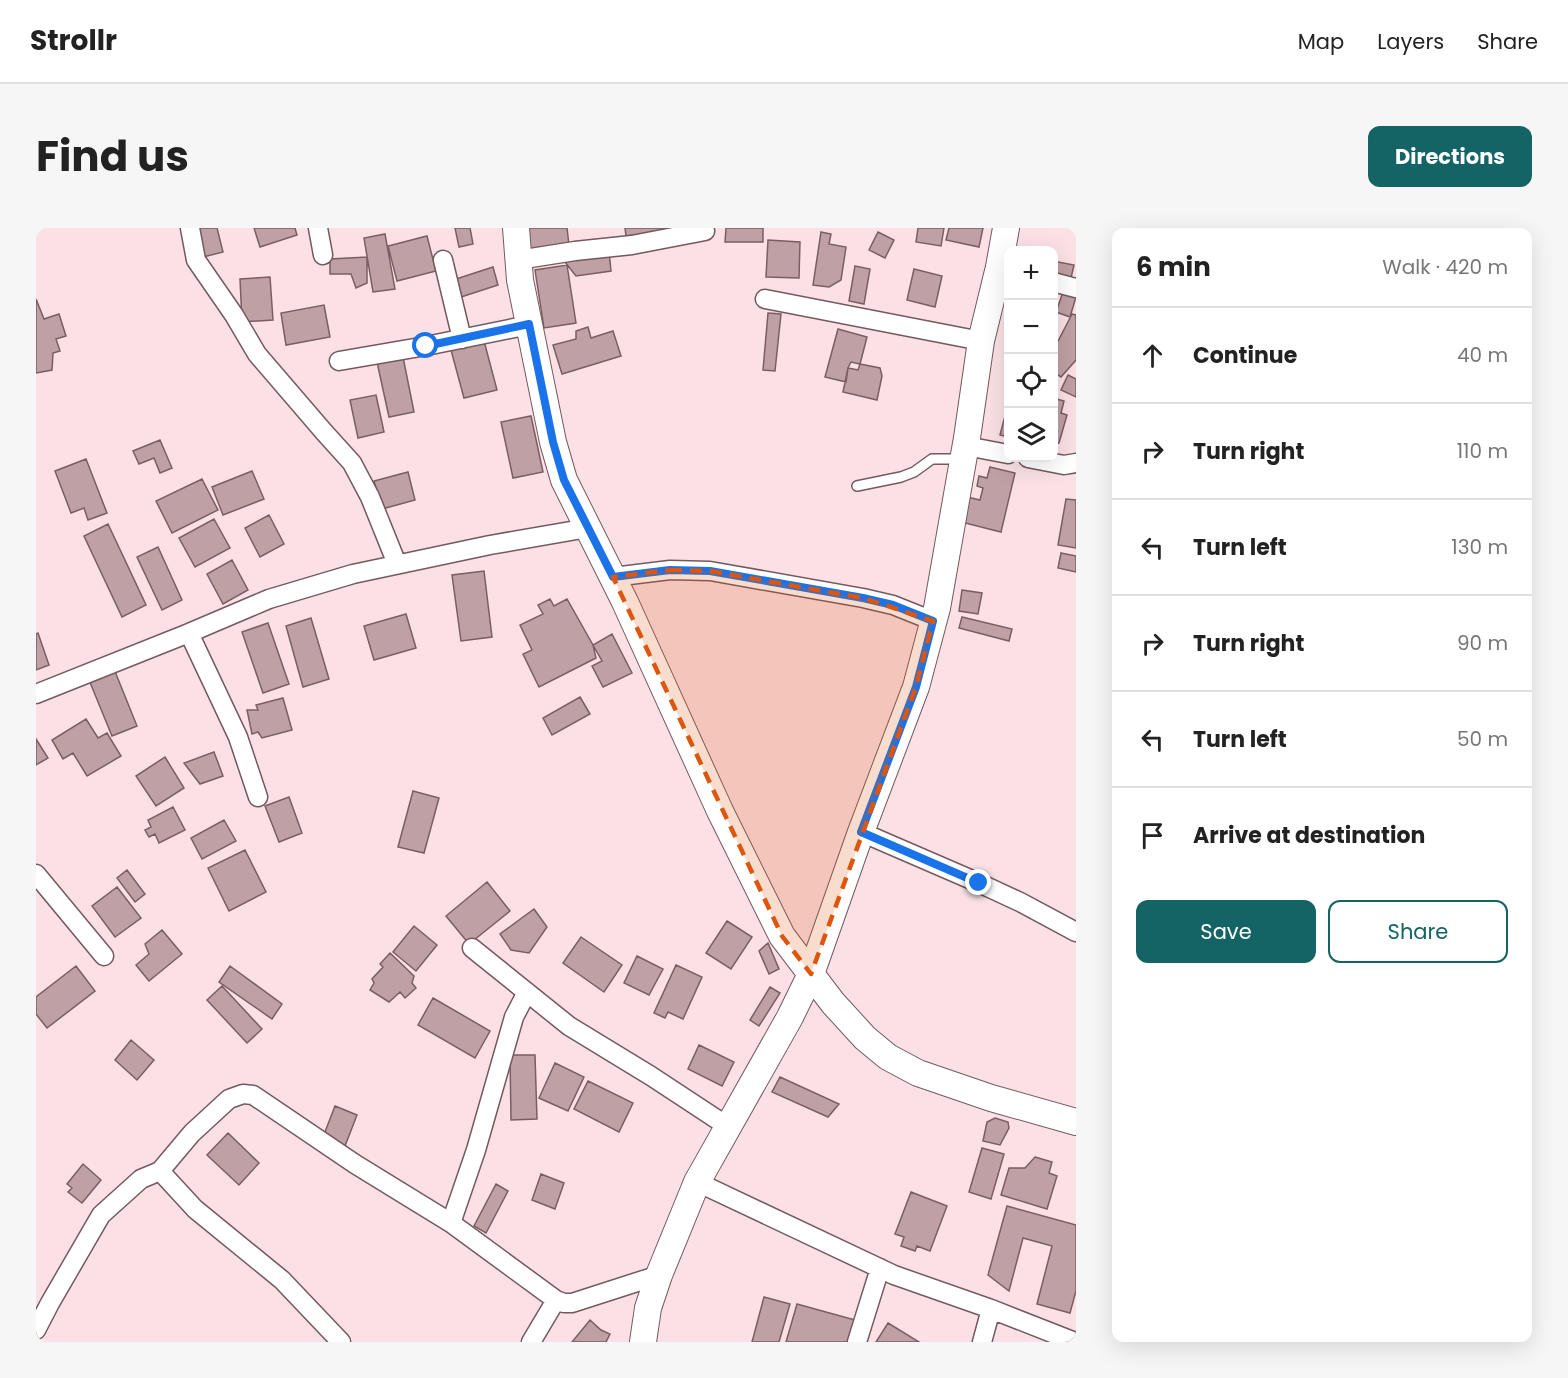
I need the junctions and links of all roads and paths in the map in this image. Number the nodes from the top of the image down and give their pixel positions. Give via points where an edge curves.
1 (190, 228) edge
2 (318, 228) edge
3 (516, 228) edge
4 (1006, 228) edge
5 (705, 231) dead end
6 (1005, 246) edge
7 (323, 255) dead end
8 (443, 260) dead end
9 (518, 260) junction
10 (1004, 268) edge
11 (1058, 283) edge
12 (1076, 288) edge
13 (765, 299) dead end
14 (529, 324) junction
15 (462, 339) junction
16 (981, 341) junction
17 (339, 361) dead end
18 (964, 452) junction
19 (1004, 454) edge
20 (1049, 462) edge
21 (1076, 463) edge
22 (856, 486) dead end
23 (588, 528) junction
24 (397, 564) junction
25 (613, 577) junction
26 (933, 621) junction
27 (189, 633) junction
28 (36, 694) edge
29 (258, 797) dead end
30 (861, 832) junction
31 (36, 873) edge
32 (1076, 932) edge
33 (472, 948) dead end
34 (104, 956) dead end
35 (811, 974) junction
36 (527, 992) junction
37 (1076, 1122) edge
38 (727, 1126) junction
39 (160, 1171) junction
40 (697, 1182) junction
41 (451, 1223) junction
42 (880, 1268) junction
43 (659, 1275) junction
44 (556, 1300) junction
45 (991, 1309) junction
46 (36, 1330) edge
47 (341, 1342) edge
48 (531, 1342) edge
49 (643, 1342) edge
50 (857, 1342) edge
51 (982, 1342) edge
52 (1075, 1342) edge

1 - 24 street via 196,260 257,354 352,463
2 - 7 street
3 - 9 street
4 - 6 street
5 - 9 street
8 - 15 street
9 - 14 street
10 - 16 street
11 - 12 street
13 - 16 street
14 - 15 street
14 - 23 street via 553,442 564,480
15 - 17 street
16 - 18 street
18 - 19 street
18 - 22 lane via 932,459 901,477
18 - 26 street
20 - 21 street
23 - 24 street
23 - 25 street
24 - 27 street via 269,599
25 - 26 street via 670,570 710,571 863,598
25 - 35 street via 776,925
26 - 30 street via 916,687
27 - 28 street
27 - 29 street via 238,737
30 - 32 street via 1000,893
30 - 35 street
31 - 34 street
33 - 36 street
35 - 37 street via 832,1003 888,1057 918,1073
35 - 38 street
36 - 38 street via 569,1026
36 - 41 street via 514,1017
38 - 40 street
39 - 41 street via 192,1133 229,1099 253,1095
39 - 46 street via 141,1179 101,1215
39 - 47 street via 195,1209 282,1280
40 - 42 street
40 - 43 street
41 - 44 street
42 - 45 street
42 - 50 street
43 - 44 street via 572,1304
43 - 49 street via 648,1308
44 - 48 street
45 - 51 street
45 - 52 street

